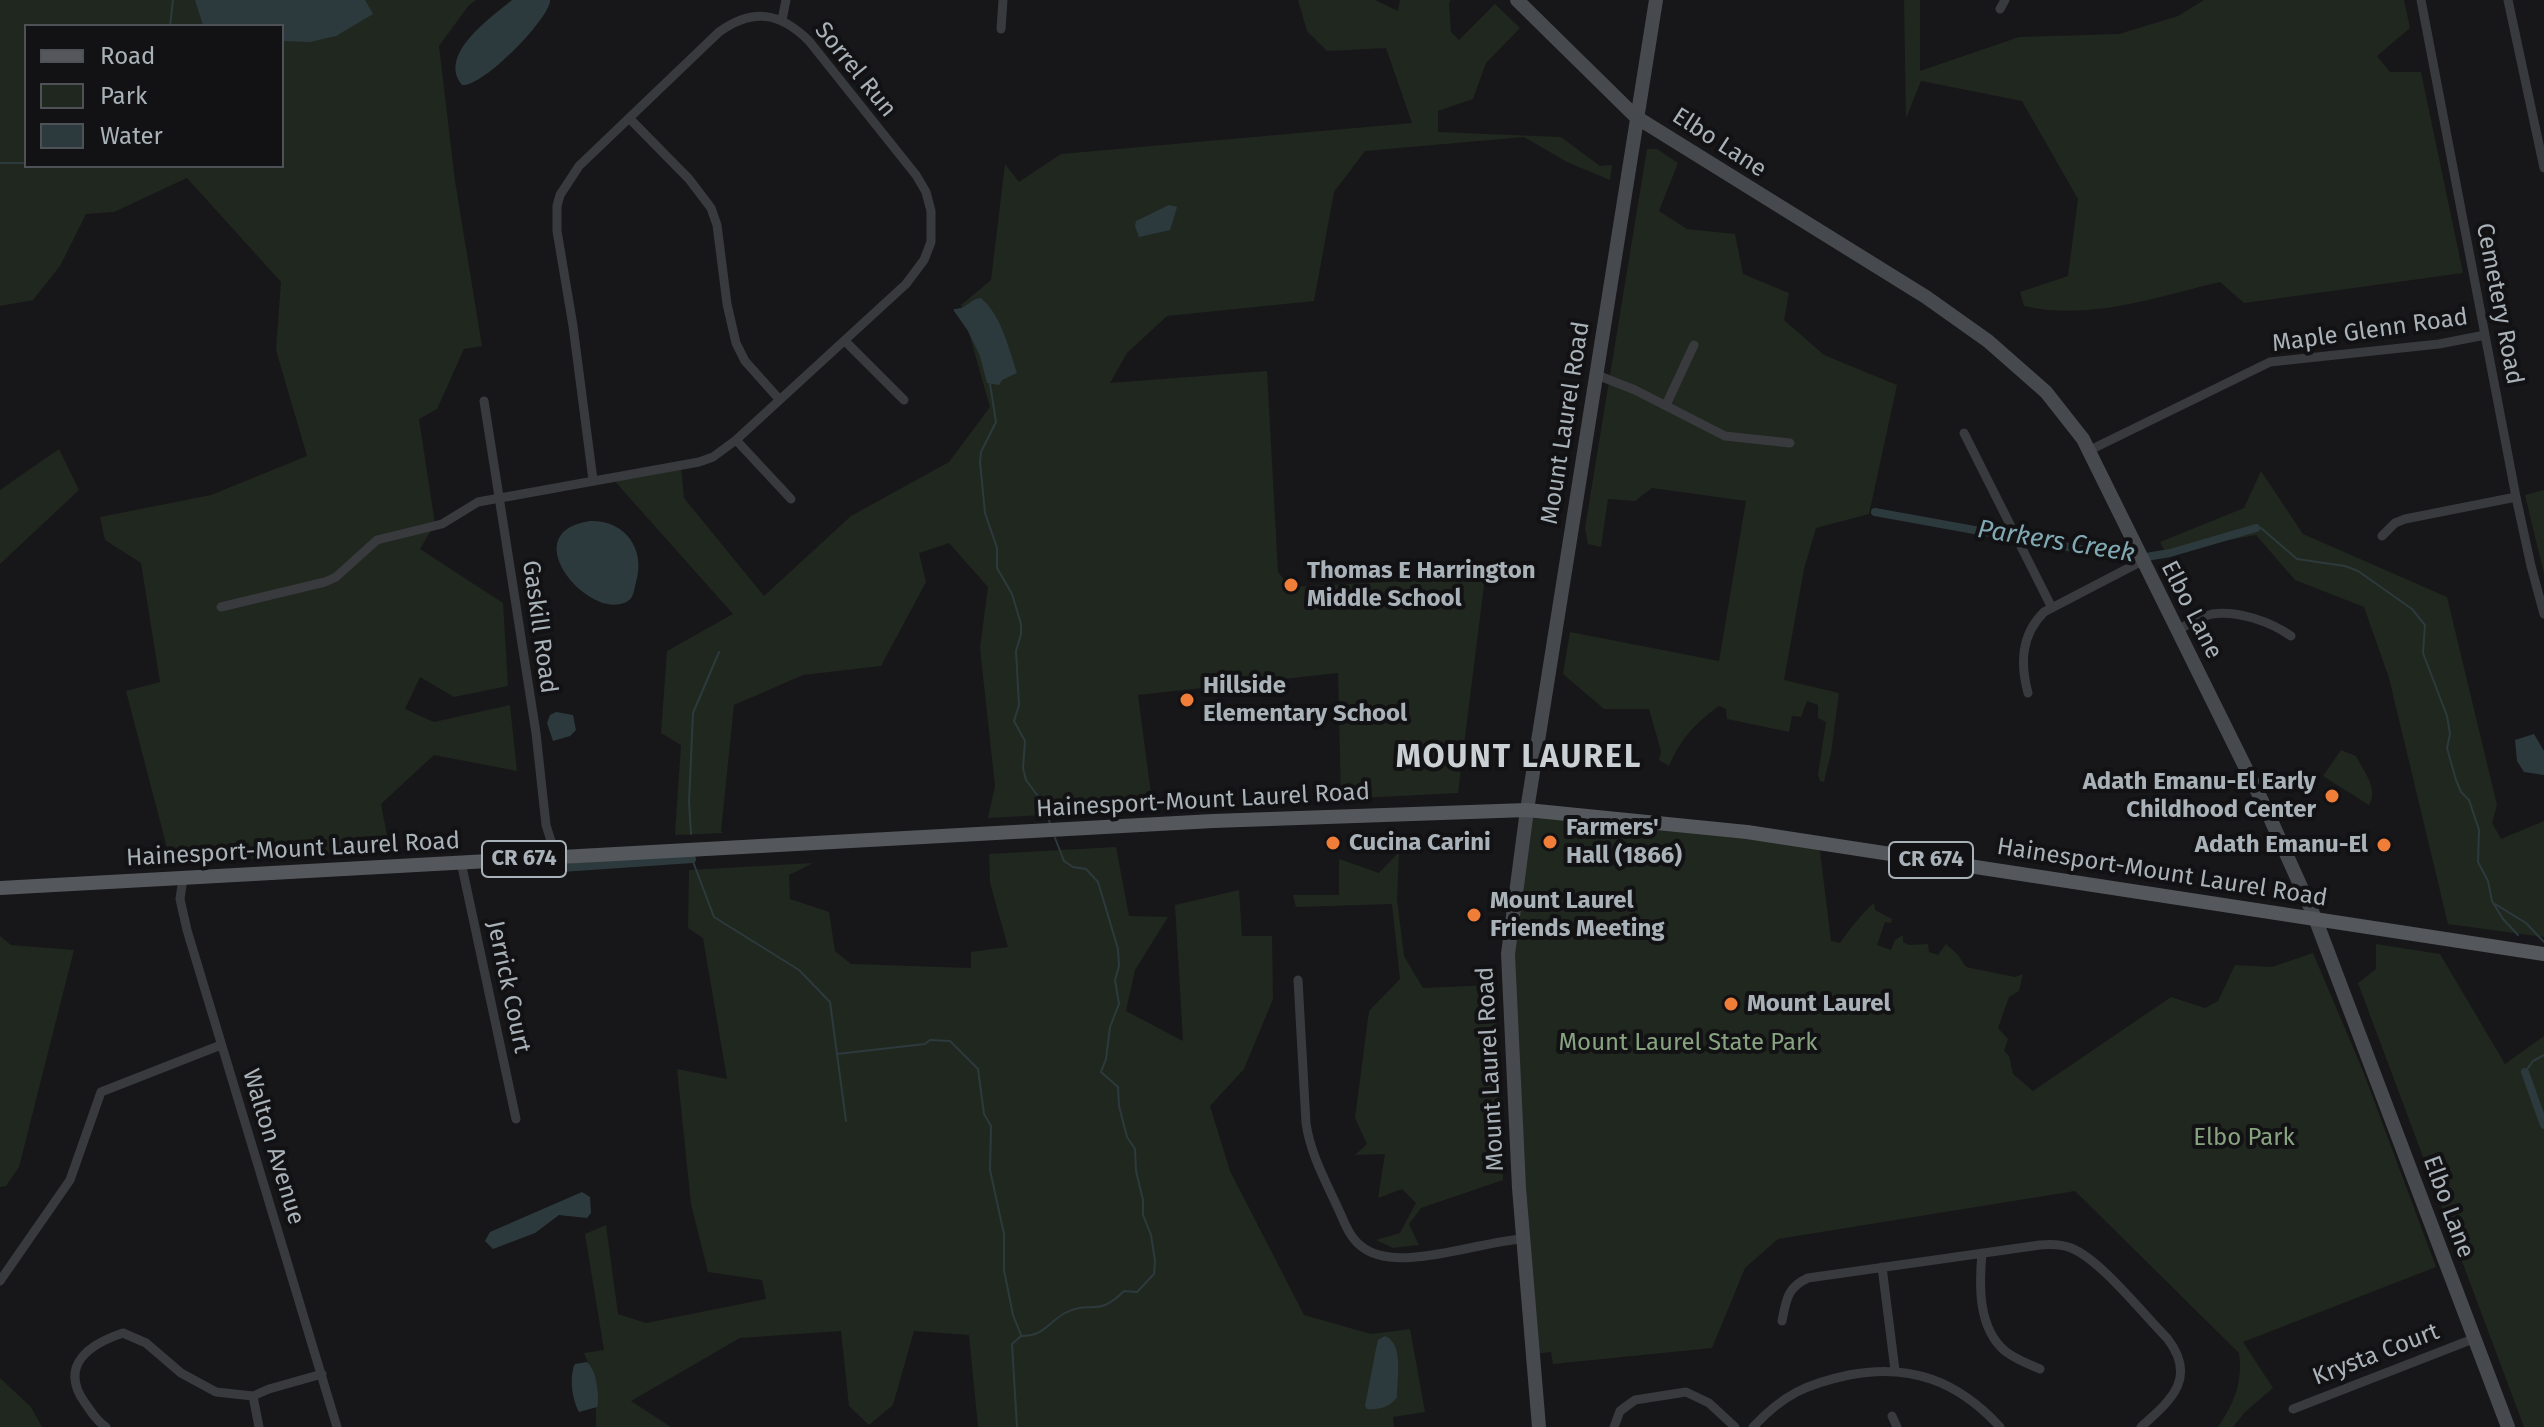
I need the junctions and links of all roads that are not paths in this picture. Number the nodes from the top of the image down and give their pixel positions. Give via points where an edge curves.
1 (786, 0) edge
2 (1003, 0) edge
3 (1517, 0) edge
4 (1656, 0) edge
5 (2421, 0) edge
6 (2508, 0) edge
7 (782, 20) junction
8 (1001, 29) dead end
9 (1636, 117) junction
10 (630, 119) junction
11 (2544, 168) edge
12 (2485, 335) junction
13 (845, 341) junction
14 (1694, 345) dead end
15 (1597, 375) junction
16 (779, 399) junction
17 (904, 400) dead end
18 (484, 401) dead end
19 (1666, 405) junction
20 (1964, 433) dead end
21 (736, 440) junction
22 (1790, 443) dead end
23 (2088, 451) junction
24 (593, 480) junction
25 (500, 496) junction
26 (2516, 497) junction
27 (791, 499) dead end
28 (2382, 536) dead end
29 (2142, 561) junction
30 (221, 607) dead end
31 (2052, 608) junction
32 (2544, 614) edge
33 (2177, 630) junction
34 (2291, 636) dead end
35 (2028, 693) dead end
36 (1527, 810) junction
37 (556, 857) junction
38 (461, 862) junction
39 (183, 878) junction
40 (0, 888) edge
41 (2315, 918) junction
42 (2544, 954) edge
43 (1298, 980) dead end
44 (221, 1045) junction
45 (516, 1119) dead end
46 (1523, 1239) junction
47 (1982, 1253) junction
48 (1882, 1267) junction
49 (0, 1281) edge
50 (1782, 1321) dead end
51 (2473, 1339) junction
52 (2040, 1369) dead end
53 (1895, 1370) junction
54 (322, 1374) junction
55 (253, 1396) junction
56 (2293, 1409) dead end
57 (1892, 1416) dead end
58 (106, 1427) edge
59 (259, 1427) edge
60 (337, 1427) edge
61 (1539, 1427) edge
62 (1614, 1427) edge
63 (1735, 1427) edge
64 (1753, 1427) edge
65 (1897, 1427) edge
66 (2000, 1427) edge
67 (2141, 1427) edge
68 (2508, 1427) edge

1 - 7 street
2 - 8 street
3 - 9 street, Elbo Lane
4 - 9 street, Mount Laurel Road
5 - 12 street, Cemetery Road
6 - 11 street
7 - 10 street, Sorrel Run via 757,16 727,26
7 - 13 street, Sorrel Run via 809,41 916,175 931,211 931,242 919,269
9 - 15 street, Mount Laurel Road
9 - 23 street, Elbo Lane via 1988,341 2057,403
10 - 16 street via 711,208 736,343
10 - 24 street, Sorrel Run via 571,175 557,206
12 - 23 street, Maple Glenn Road via 2270,362
12 - 26 street, Cemetery Road
13 - 16 street, Sorrel Run
13 - 17 street
14 - 19 street
15 - 19 street
15 - 36 street, Mount Laurel Road
16 - 21 street, Sorrel Run
18 - 25 street, Gaskill Road
19 - 22 street via 1725,436
20 - 31 street
21 - 24 street, Sorrel Run via 705,460
21 - 27 street
23 - 29 street, Elbo Lane
24 - 25 street, Sorrel Run
25 - 30 street, Sorrel Run via 442,524 377,540 325,582
25 - 37 street, Gaskill Road via 546,825
26 - 28 street via 2405,519
26 - 32 street, Cemetery Road
29 - 31 street
29 - 33 street, Elbo Lane
31 - 35 street via 2036,621 2024,647
33 - 34 street via 2221,614 2266,620
33 - 41 street, Elbo Lane
36 - 37 main road, Hainesport-Mount Laurel Road / CR 674 via 1257,818
36 - 41 main road, Hainesport-Mount Laurel Road / CR 674 via 1757,833
36 - 46 street, Mount Laurel Road via 1507,964
37 - 38 main road, Hainesport-Mount Laurel Road / CR 674
38 - 39 main road, Hainesport-Mount Laurel Road / CR 674
38 - 45 street, Jerrick Court
39 - 40 main road, Hainesport-Mount Laurel Road / CR 674
39 - 44 street, Walton Avenue via 180,905
41 - 42 main road, Hainesport-Mount Laurel Road / CR 674
41 - 51 street, Elbo Lane
43 - 46 street via 1310,1144 1354,1240 1370,1253 1398,1260
44 - 49 street via 101,1092 70,1180
44 - 54 street, Walton Avenue
46 - 61 street, Mount Laurel Road
47 - 48 street
47 - 52 street via 1980,1280 1990,1331 2005,1350
47 - 67 street via 2048,1244 2072,1249 2094,1263 2167,1338 2179,1360 2179,1385 2171,1400
48 - 50 street via 1800,1281 1788,1292
48 - 53 street
51 - 56 street, Krysta Court
51 - 68 street, Elbo Lane
53 - 64 street via 1812,1384 1787,1396
53 - 66 street via 1936,1380
54 - 55 street
54 - 60 street, Walton Avenue
55 - 58 street via 216,1392 123,1333 92,1346 79,1360 76,1373 80,1396
55 - 59 street
57 - 65 street
62 - 63 street via 1620,1411 1635,1400 1686,1392 1709,1403

